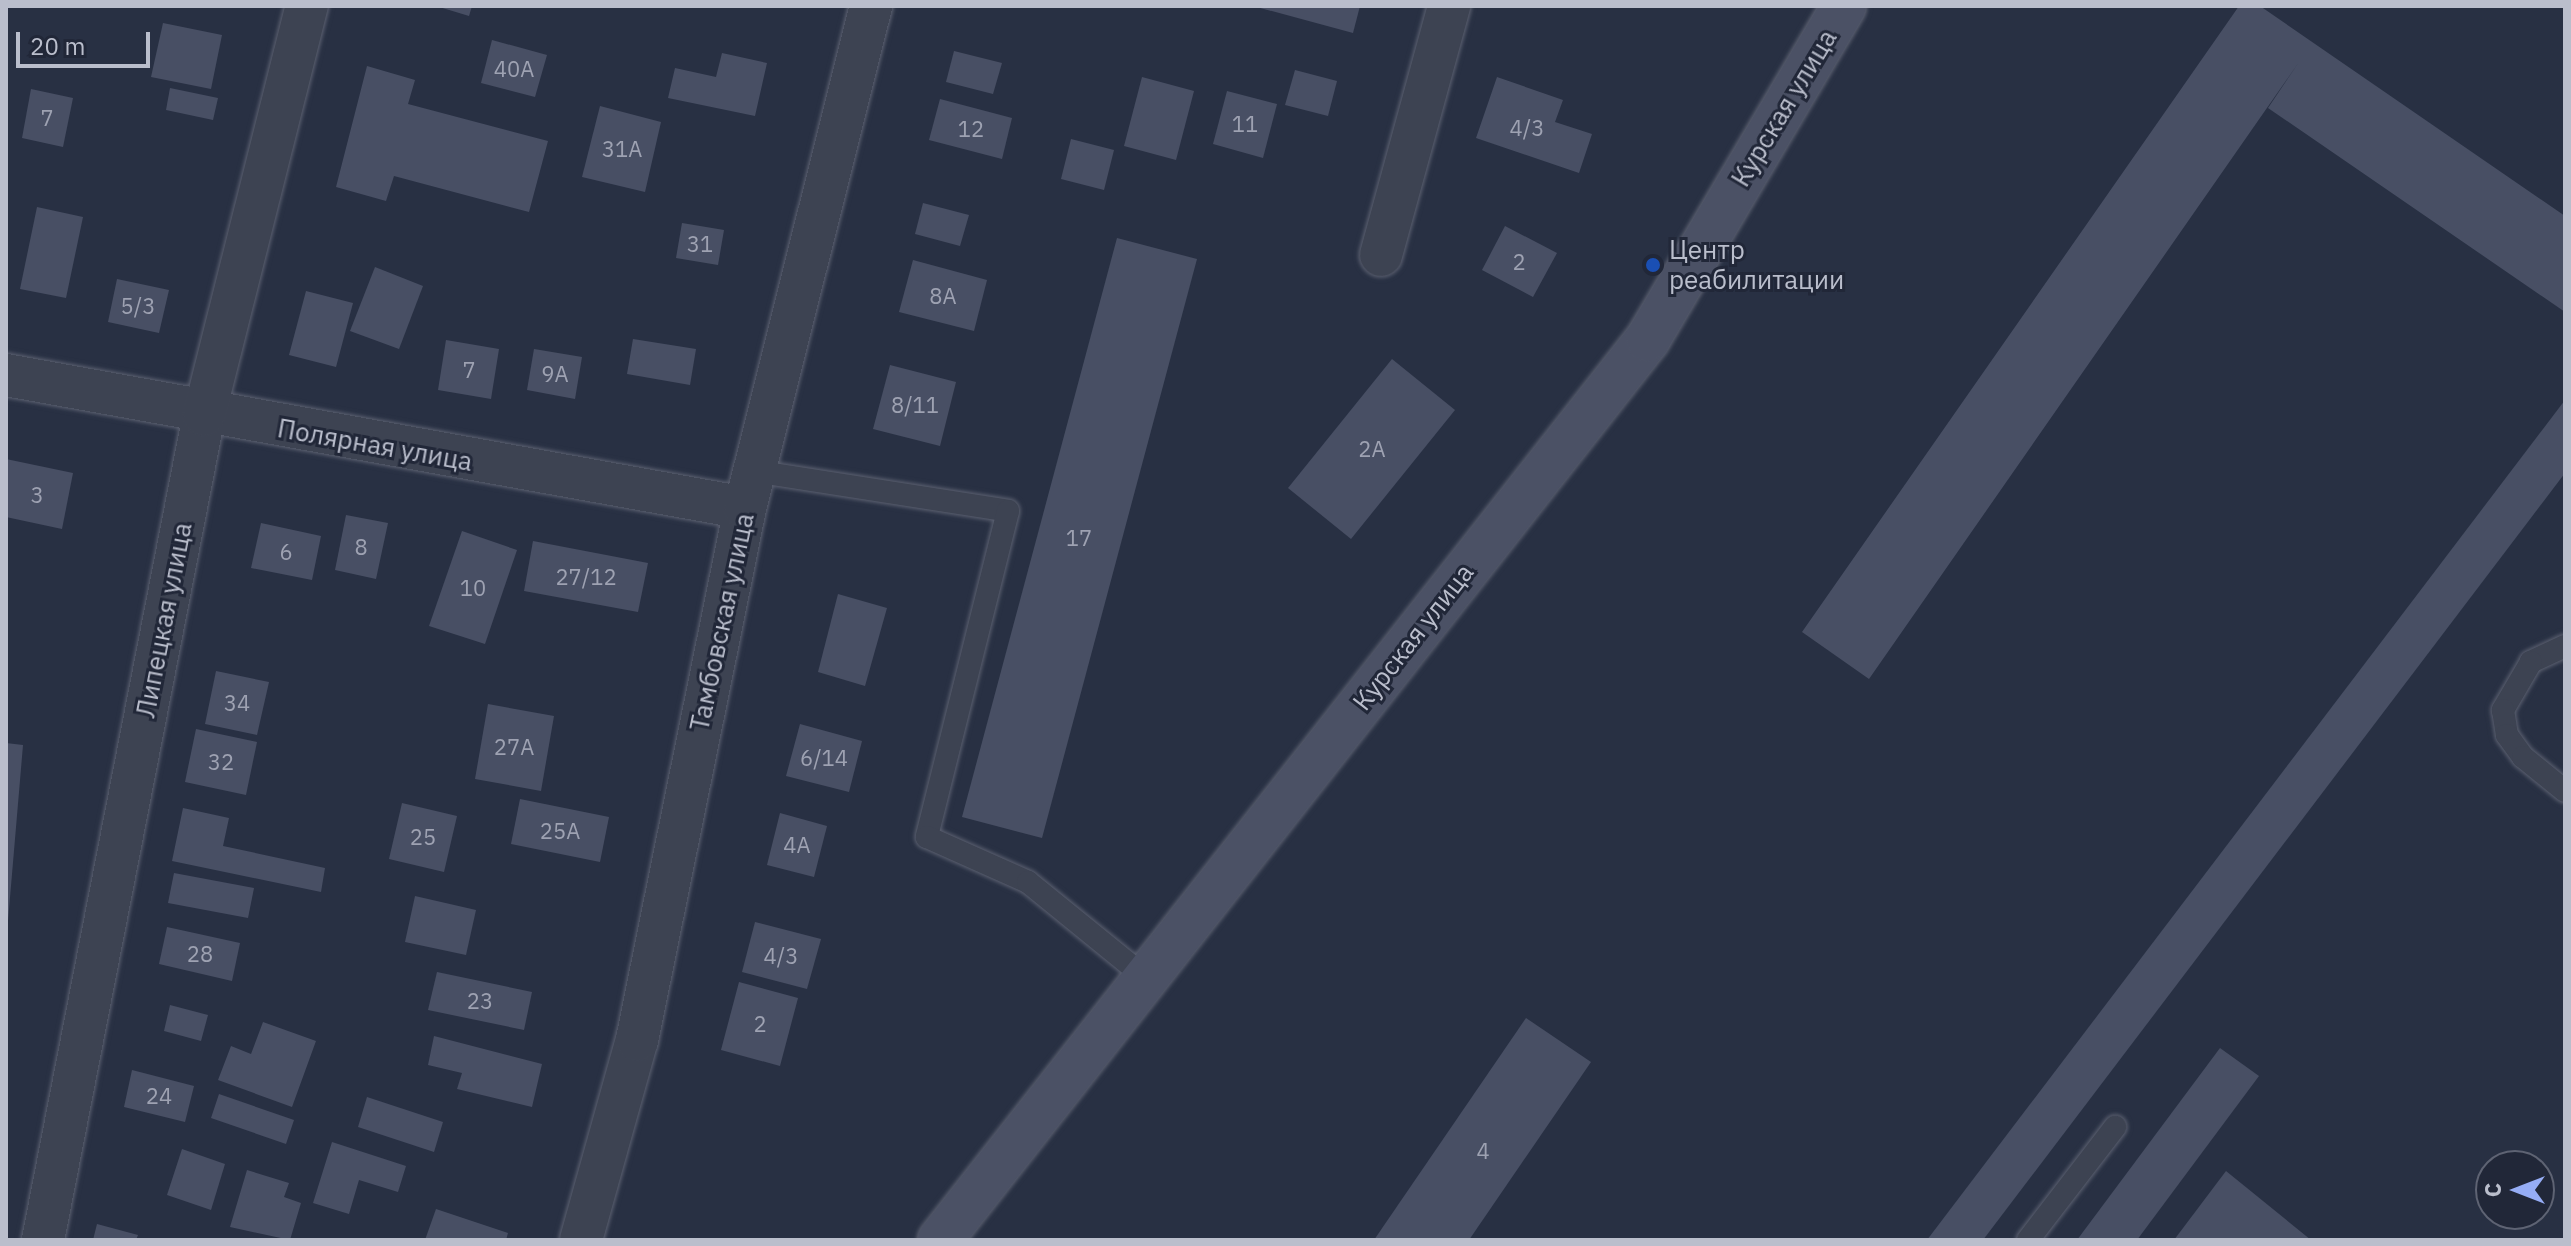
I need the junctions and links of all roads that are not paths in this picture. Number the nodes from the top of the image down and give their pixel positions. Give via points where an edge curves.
1 (307, 6) edge
2 (871, 6) edge
3 (1449, 6) edge
4 (1844, 6) edge
5 (1381, 255) dead end
6 (6, 375) edge
7 (204, 415) junction
8 (749, 490) junction
9 (2565, 646) edge
10 (2565, 791) edge
11 (1146, 978) junction
12 (2115, 1127) dead end
13 (43, 1240) edge
14 (581, 1240) edge
15 (940, 1240) edge
16 (2028, 1240) edge

1 - 7 street, Липецкая улица
2 - 8 street, Тамбовская улица
3 - 5 street
4 - 11 street, Курская улица via 1648,339
6 - 7 street, Полярная улица
7 - 8 street, Полярная улица
7 - 13 street, Липецкая улица
8 - 11 lane via 1008,511 927,837 1028,882
8 - 14 street, Тамбовская улица via 637,1040
9 - 10 lane via 2531,662 2503,710 2507,735 2523,757
11 - 15 street, Курская улица
12 - 16 lane

